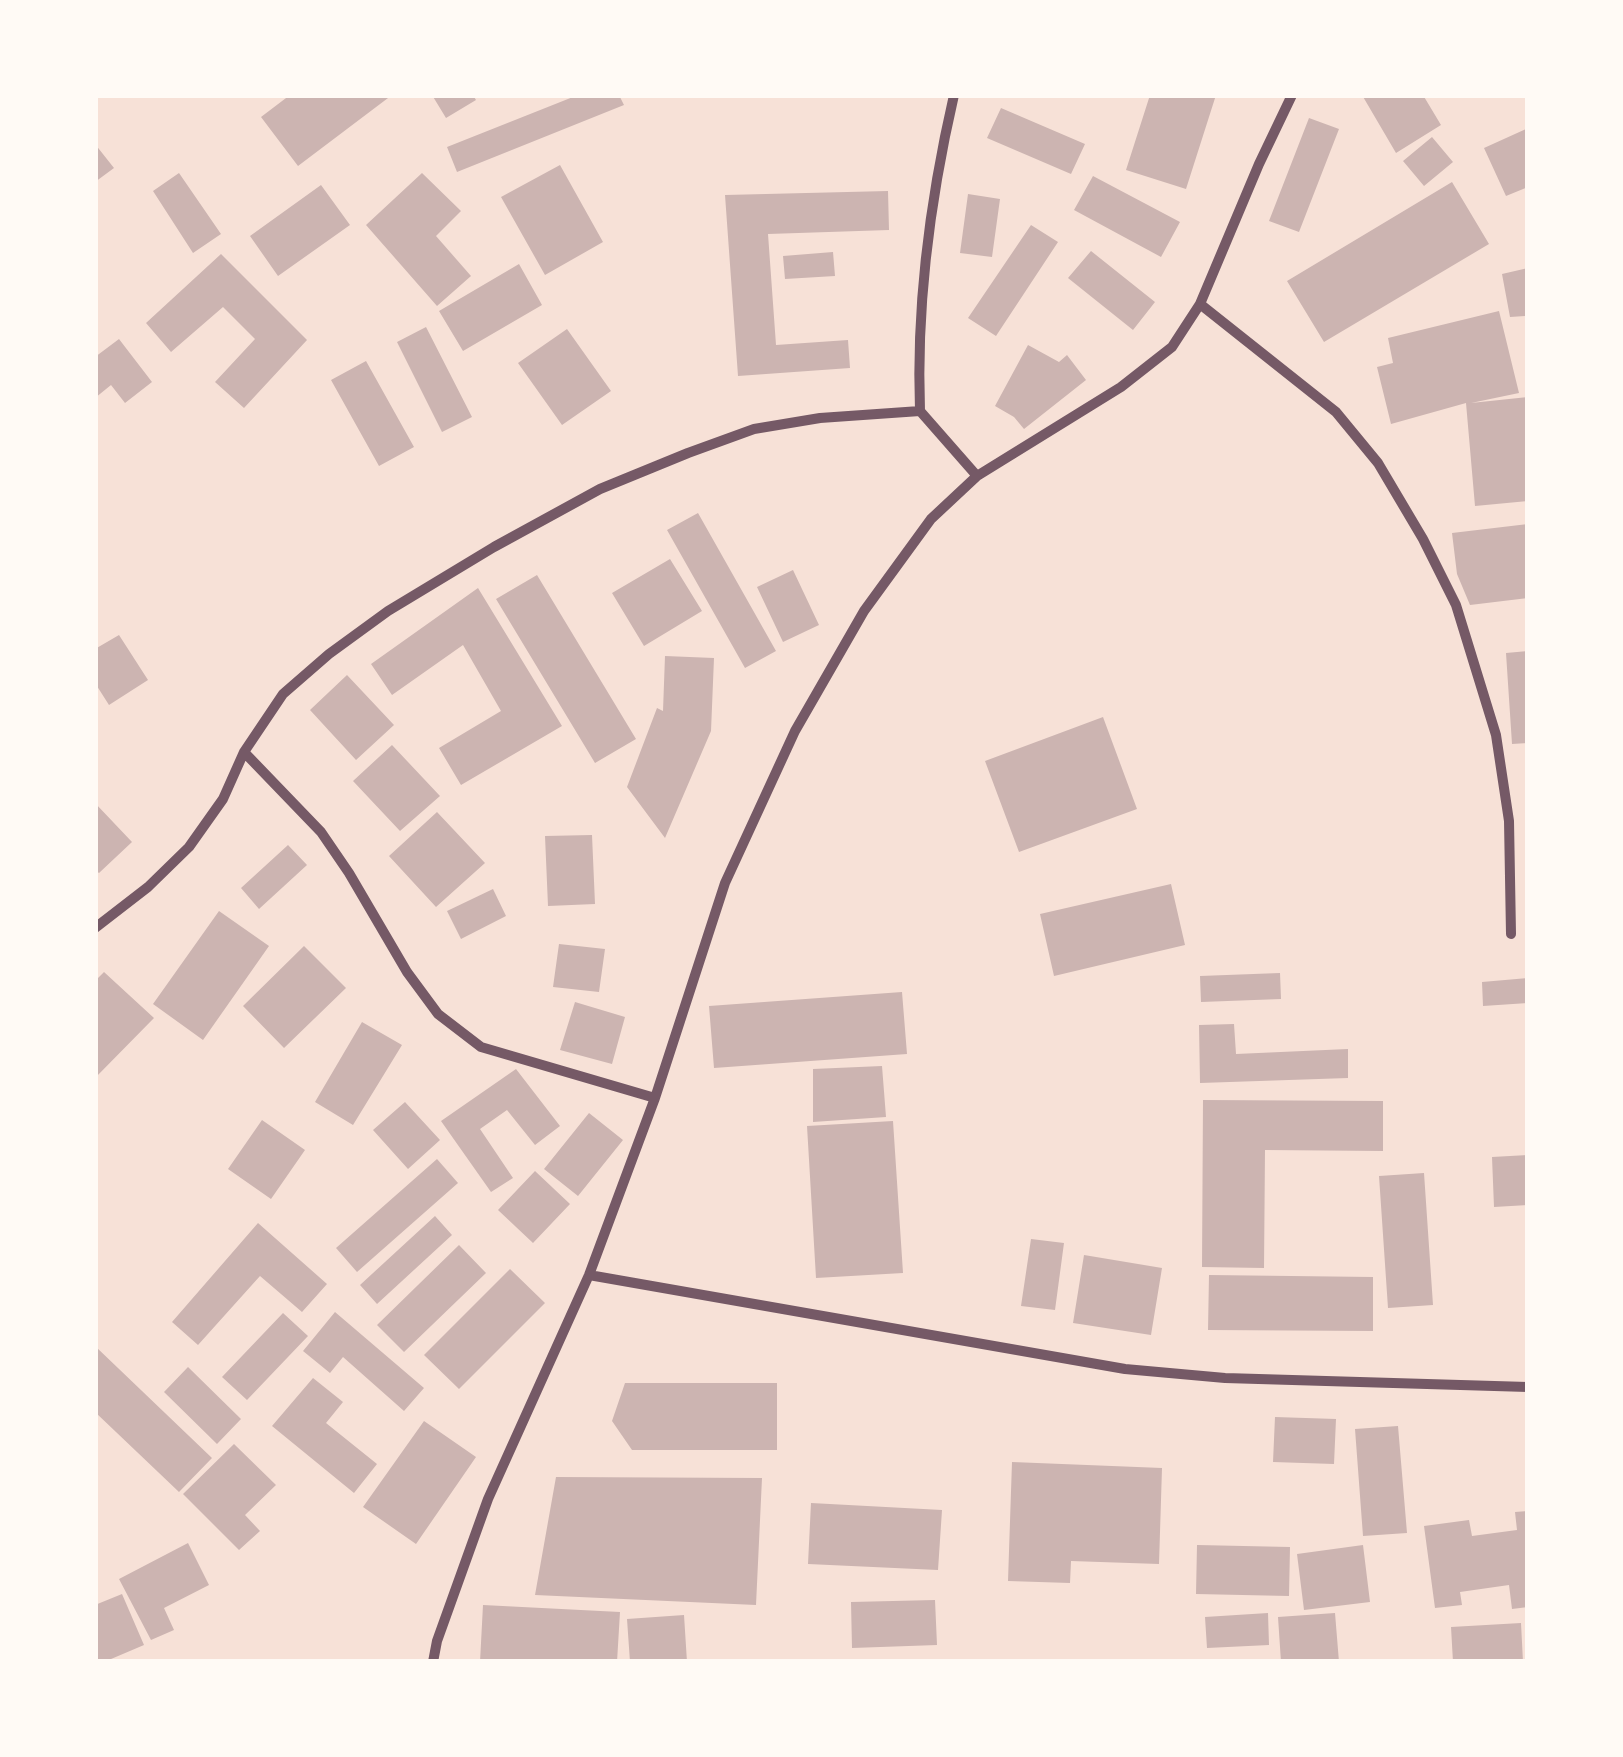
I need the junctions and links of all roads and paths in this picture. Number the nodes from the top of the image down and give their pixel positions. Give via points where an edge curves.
1 (954, 95) edge
2 (1292, 95) edge
3 (1200, 304) junction
4 (920, 411) junction
5 (977, 476) junction
6 (244, 752) junction
7 (95, 928) edge
8 (1511, 934) dead end
9 (655, 1098) junction
10 (589, 1275) junction
11 (1528, 1387) edge
12 (434, 1662) edge

1 - 4 street via 936,172 922,286
2 - 3 street
3 - 5 street via 1172,347
3 - 8 street via 1336,412 1378,462 1448,588 1496,735 1509,820
4 - 5 street
4 - 6 street via 754,429 600,489 388,610 283,694
5 - 9 street via 931,519 864,610 795,731 725,882
6 - 7 street via 224,799 189,847
6 - 9 street via 321,832 438,1014 482,1047
9 - 10 street
10 - 11 street via 1125,1368 1224,1378
10 - 12 street via 488,1499

